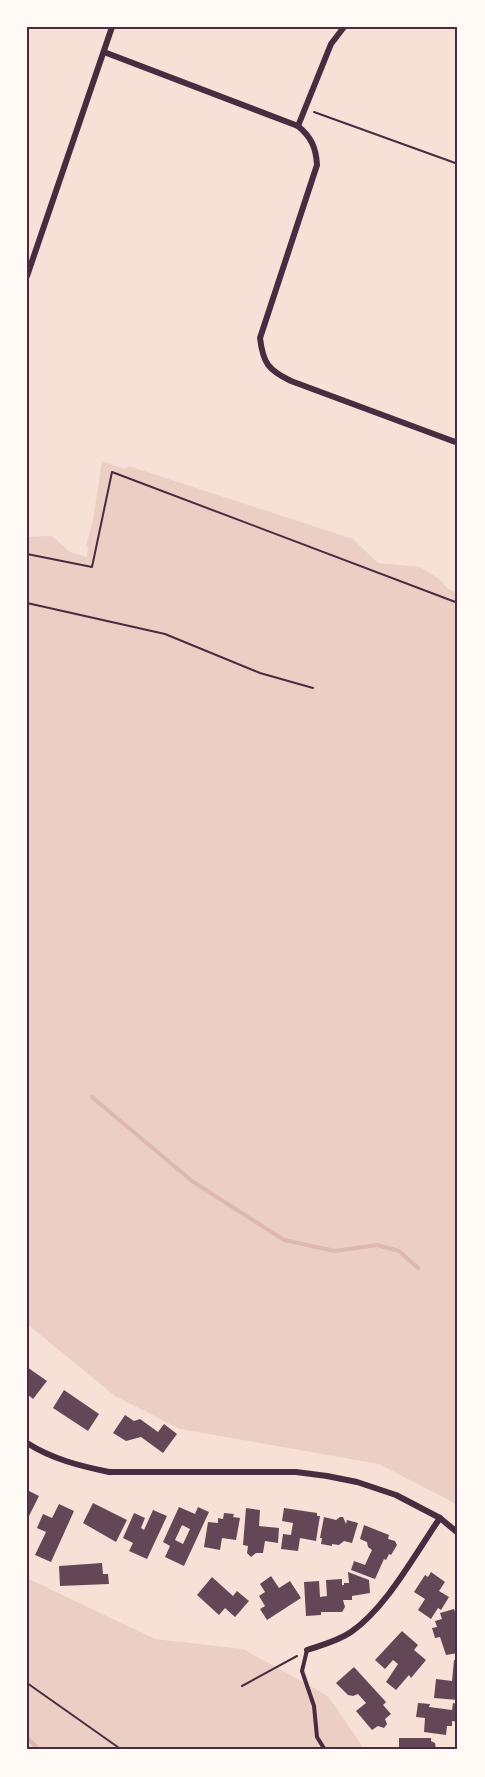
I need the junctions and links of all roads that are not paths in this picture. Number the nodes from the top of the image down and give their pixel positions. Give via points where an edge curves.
1 (112, 27) edge
2 (345, 27) edge
3 (104, 52) junction
4 (298, 126) junction
5 (29, 265) edge
6 (27, 276) edge
7 (458, 443) edge
8 (27, 1443) edge
9 (440, 1518) junction
10 (458, 1533) edge
11 (308, 1650) joint
12 (325, 1750) edge

1 - 3 street
2 - 4 street via 331,44
3 - 4 street
3 - 5 street
4 - 7 street via 312,141 317,165 260,338 267,365 291,381
5 - 6 street
8 - 9 street via 62,1460 110,1472 296,1472 327,1476 396,1495
9 - 10 street
9 - 11 street via 378,1609 338,1640
11 - 12 lane via 302,1671 314,1706 317,1737

